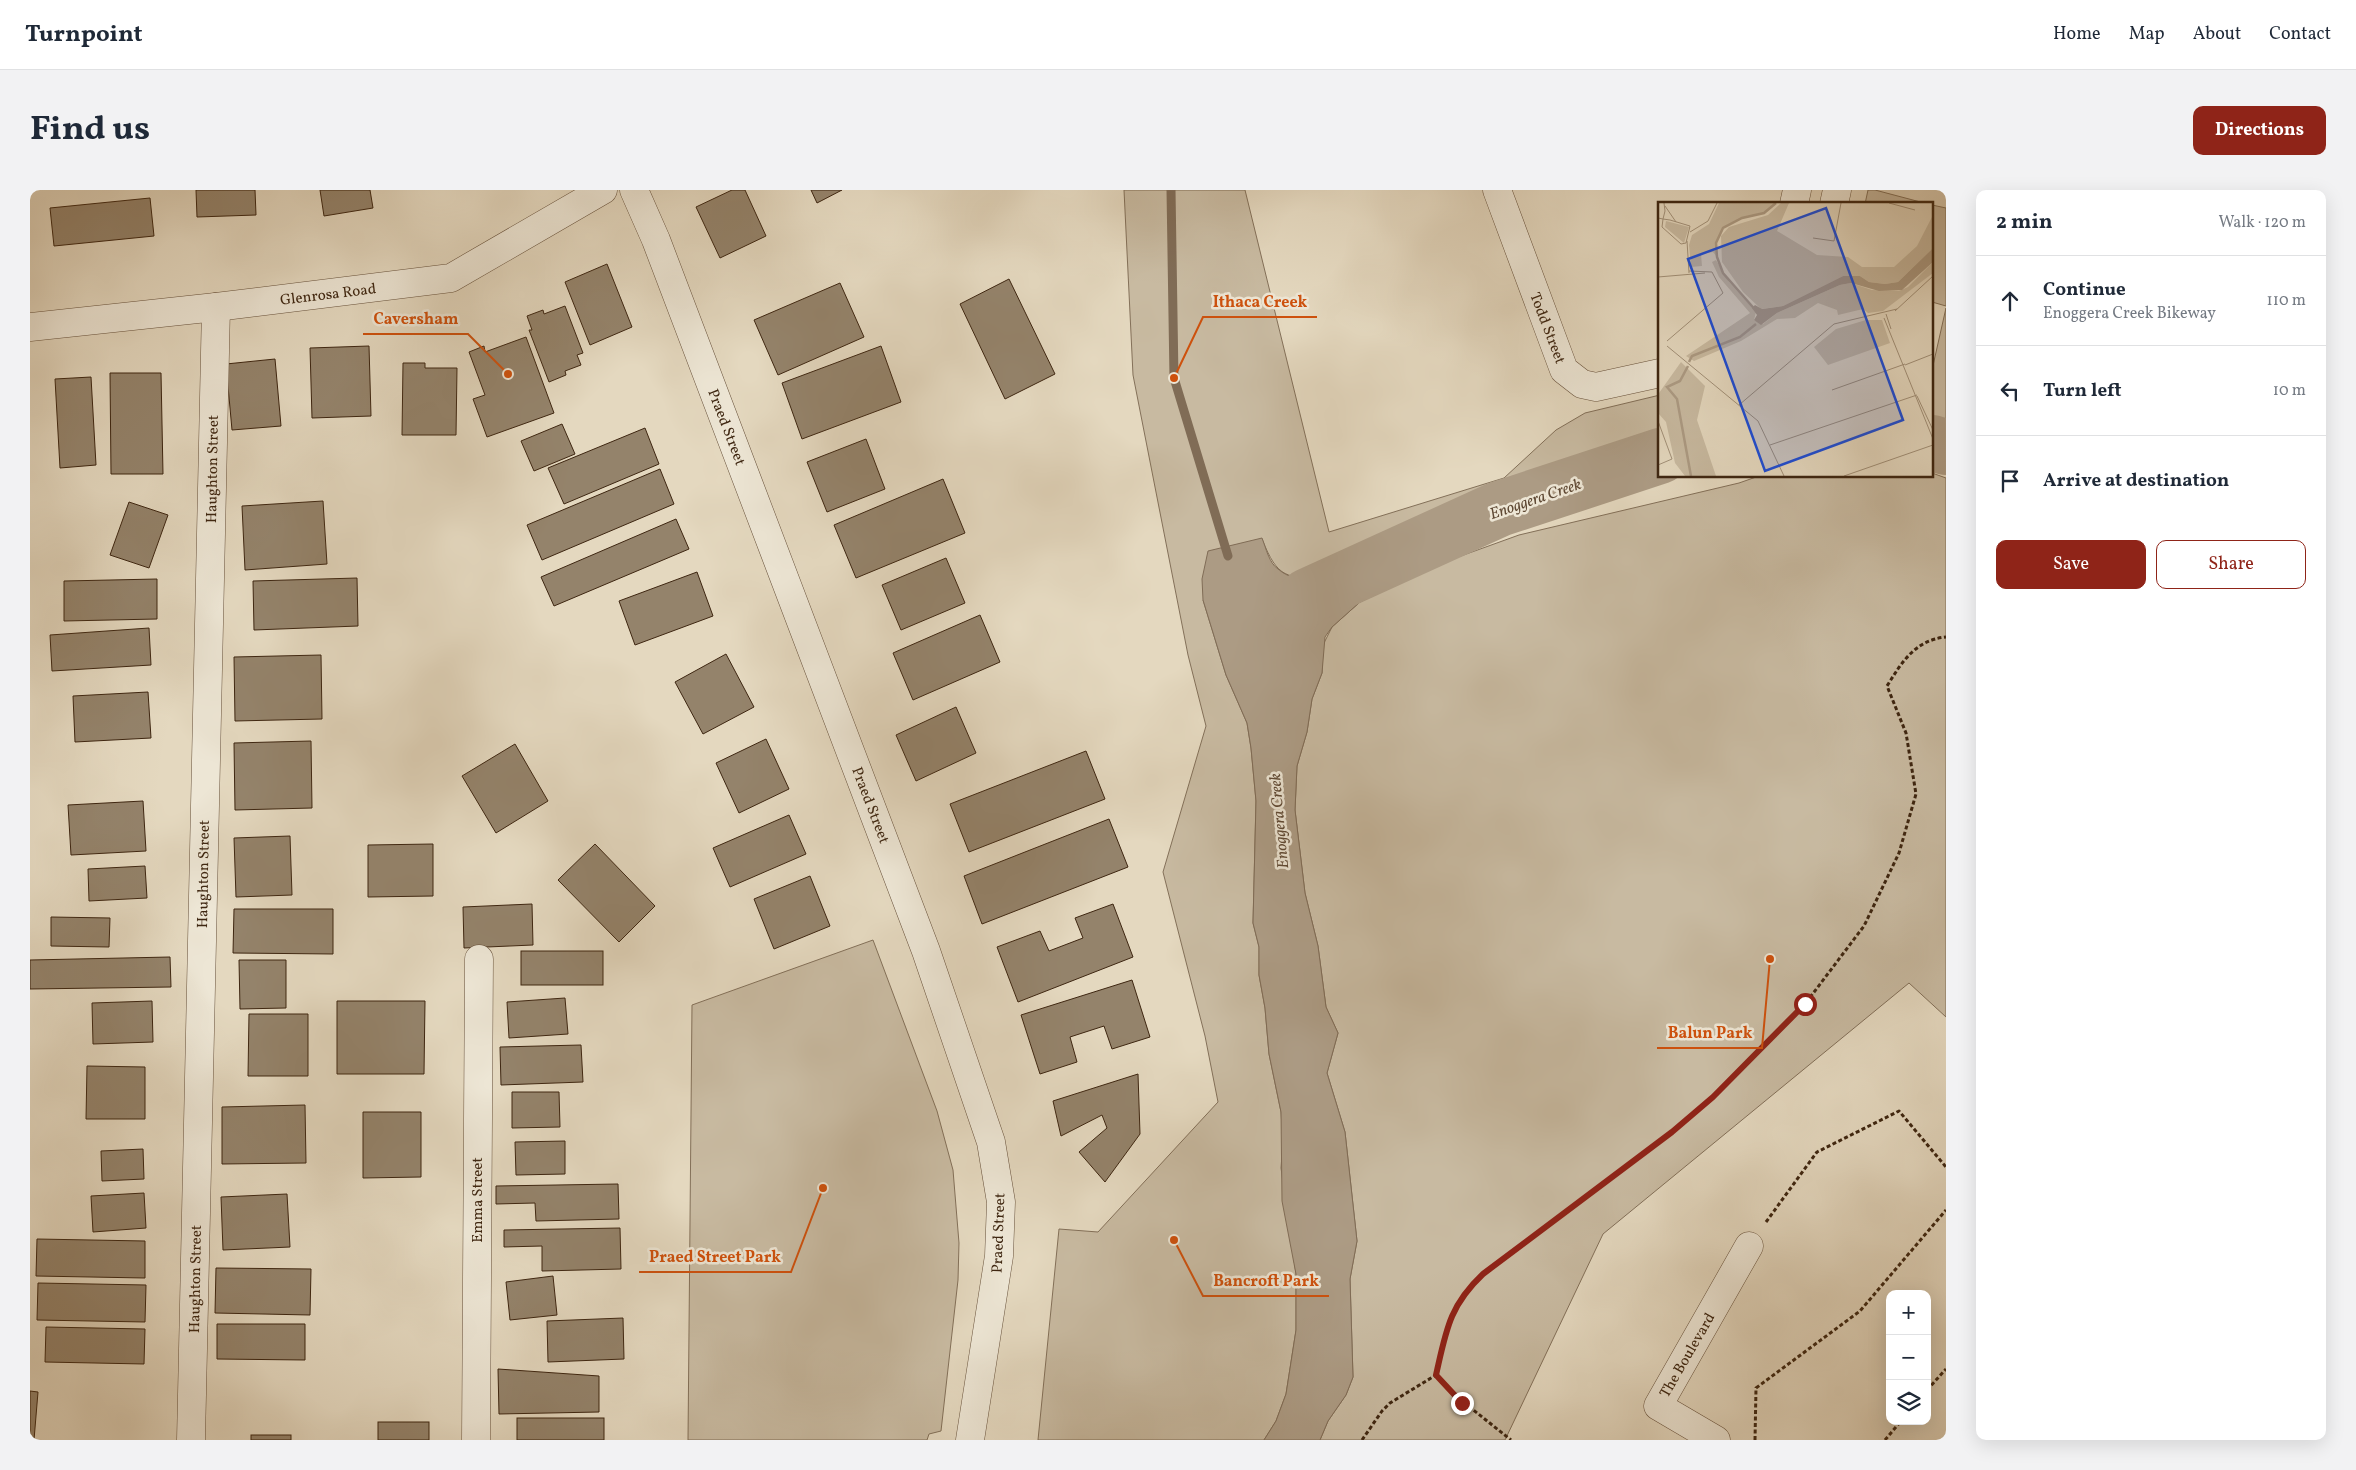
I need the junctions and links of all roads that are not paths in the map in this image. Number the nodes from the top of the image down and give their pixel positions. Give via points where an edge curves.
1 (603, 190) edge
2 (634, 190) edge
3 (1497, 190) edge
4 (216, 308) junction
5 (30, 327) edge
6 (1658, 373) edge
7 (479, 959) dead end
8 (1749, 1246) road end
9 (191, 1440) edge
10 (476, 1440) edge
11 (970, 1440) edge
12 (1716, 1440) edge

1 - 4 street, Glenrosa Road via 451,278
2 - 11 street, Praed Street via 656,240 926,951 991,1142 1001,1202 999,1256
3 - 6 street, Todd Street via 1564,370 1585,386 1596,388
4 - 5 street, Glenrosa Road
4 - 9 street, Haughton Street
7 - 10 street, Emma Street
8 - 12 street, The Boulevard via 1658,1406

